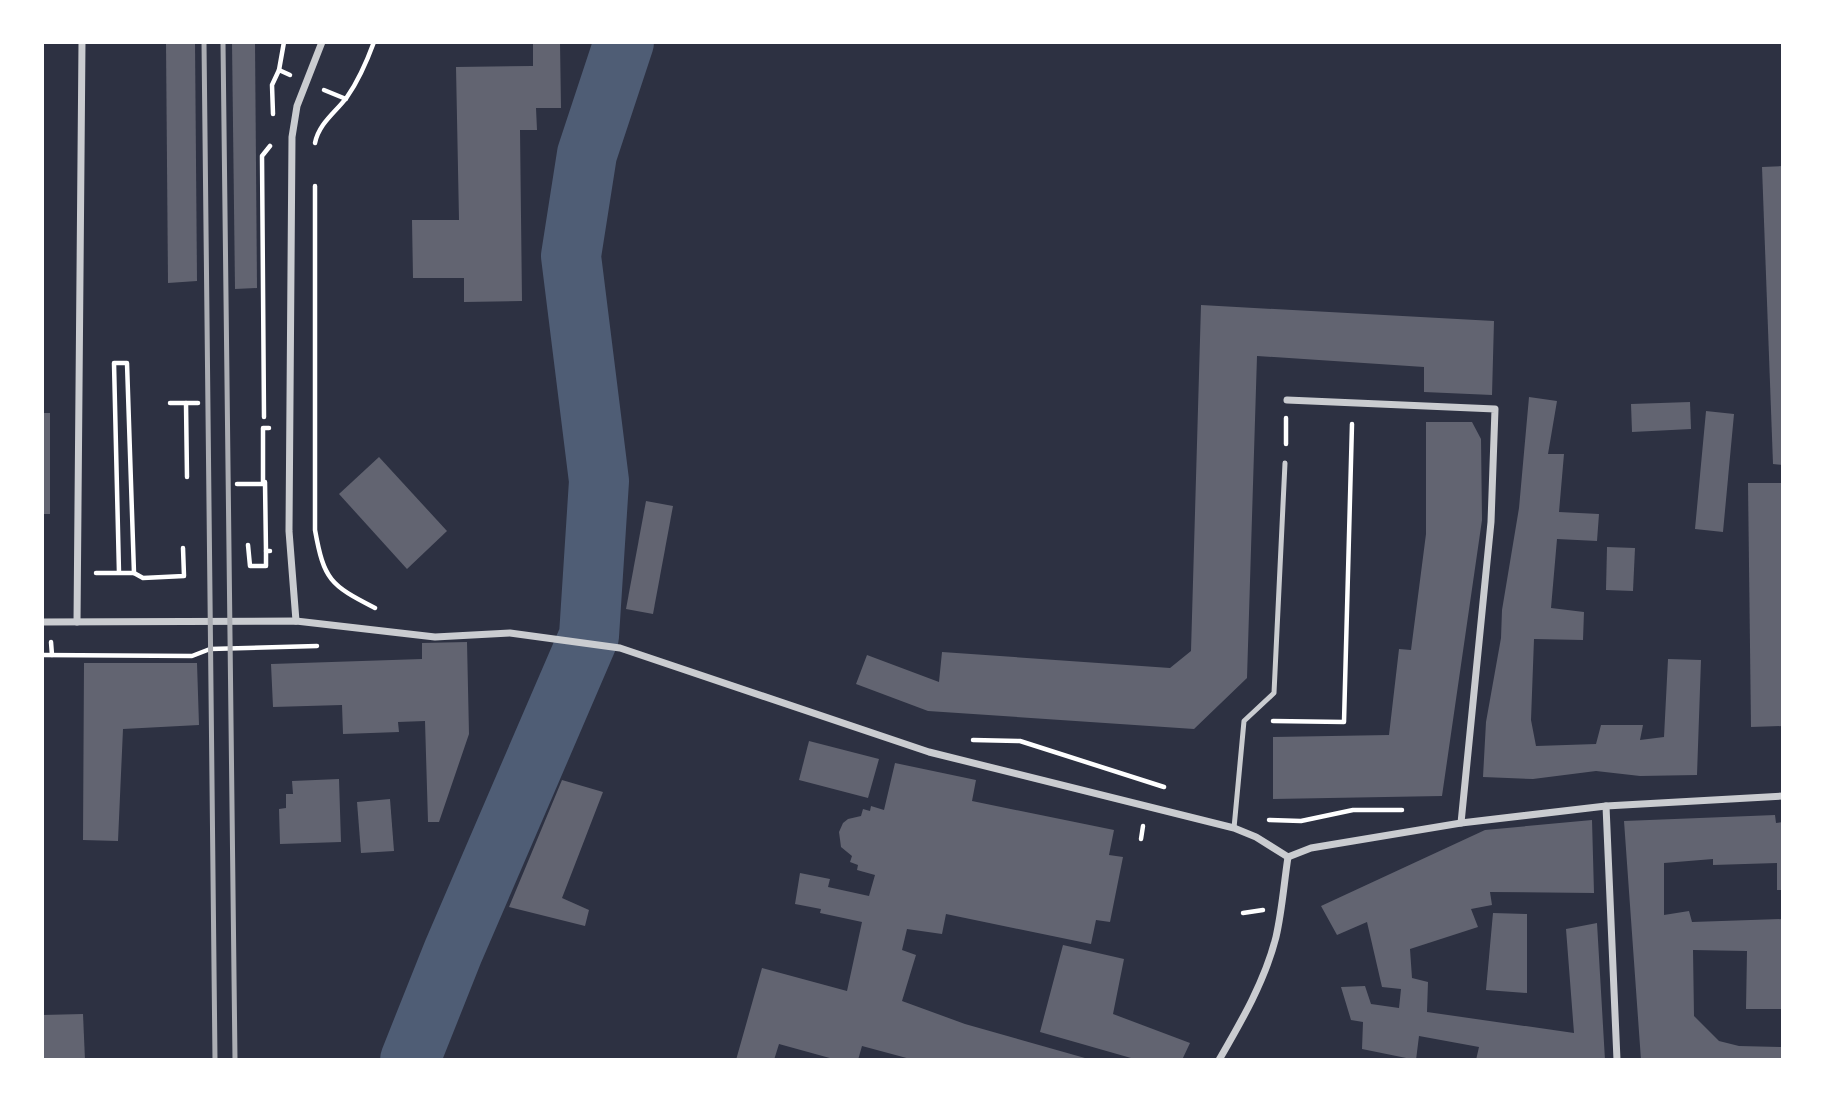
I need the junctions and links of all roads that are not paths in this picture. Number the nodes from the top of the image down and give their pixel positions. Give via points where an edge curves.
1 (82, 42) edge
2 (322, 42) edge
3 (1287, 400) road end
4 (1285, 463) road end
5 (296, 621) junction
6 (42, 622) edge
7 (77, 622) junction
8 (1783, 796) edge
9 (1606, 806) junction
10 (1461, 823) junction
11 (1234, 828) junction
12 (1288, 857) junction
13 (1219, 1060) edge
14 (1617, 1060) edge

1 - 7 street
2 - 5 street via 297,106 292,137 289,531
3 - 10 street via 1495,408 1491,522
4 - 11 lane via 1274,694 1244,721
5 - 7 street
5 - 11 street via 435,637 510,633 620,648 929,752
6 - 7 street
8 - 9 street
9 - 10 street
9 - 14 street
10 - 12 street via 1311,848
11 - 12 street
12 - 13 street via 1269,960

